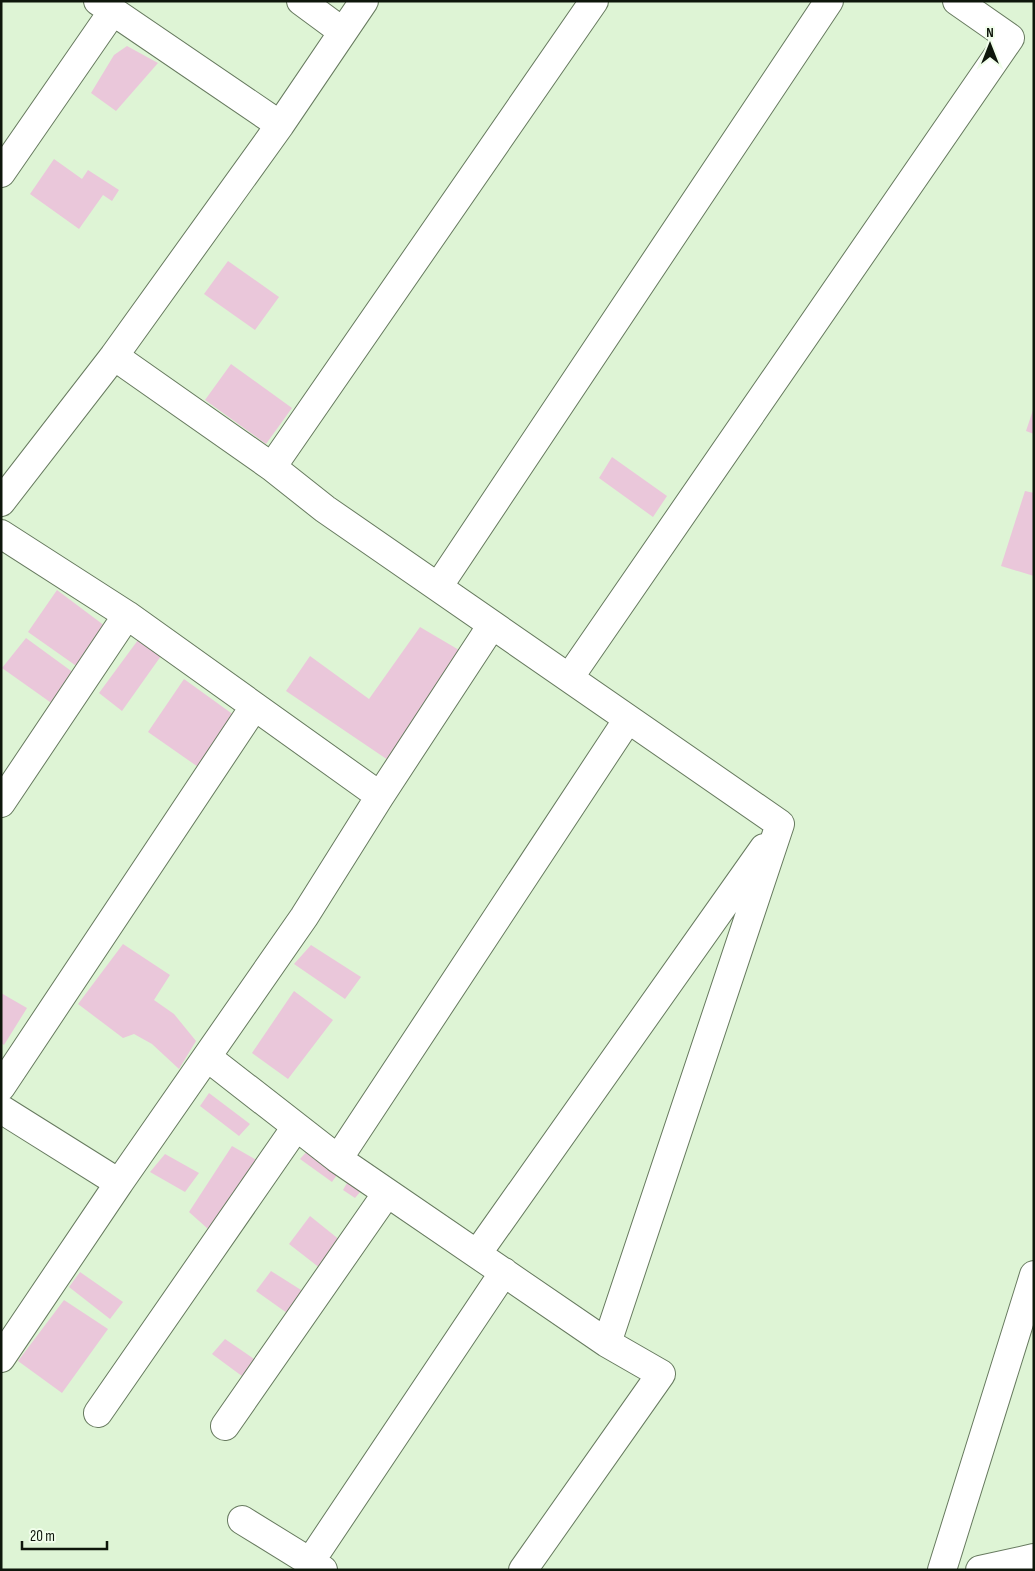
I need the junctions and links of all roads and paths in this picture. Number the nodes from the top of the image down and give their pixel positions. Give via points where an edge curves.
1 (301, 1) edge
2 (364, 1) edge
3 (594, 1) edge
4 (829, 1) edge
5 (957, 1) edge
6 (105, 6) edge
7 (343, 32) junction
8 (280, 125) junction
9 (1, 173) edge
10 (114, 356) junction
11 (272, 467) junction
12 (1, 502) edge
13 (1, 534) edge
14 (438, 587) junction
15 (127, 615) junction
16 (492, 625) junction
17 (568, 678) junction
18 (254, 707) junction
19 (628, 719) junction
20 (380, 796) junction
21 (1, 803) edge
22 (780, 824) junction
23 (207, 1057) junction
24 (1, 1087) edge
25 (1, 1109) edge
26 (296, 1127) junction
27 (338, 1159) junction
28 (119, 1183) junction
29 (387, 1193) junction
30 (477, 1254) junction
31 (504, 1272) junction
32 (1034, 1275) edge
33 (607, 1343) junction
34 (1, 1358) edge
35 (98, 1413) dead end
36 (225, 1426) dead end
37 (242, 1520) dead end
38 (1034, 1558) edge
39 (316, 1566) edge
40 (523, 1570) edge
41 (942, 1570) edge
42 (980, 1570) edge

1 - 7 street
2 - 7 street
3 - 11 street
4 - 14 street
5 - 17 street via 1010,38
6 - 8 street
6 - 9 street
7 - 8 street
8 - 10 street
10 - 11 street
10 - 12 street
11 - 14 street via 325,509
13 - 15 street
14 - 16 street
15 - 18 street
15 - 21 street
16 - 17 street
16 - 20 street
17 - 19 street
18 - 20 street
18 - 24 street
19 - 22 street
19 - 27 street
20 - 23 street via 304,917
22 - 30 street
22 - 33 street
23 - 26 street
23 - 28 street
25 - 28 street
26 - 27 street
26 - 35 street
27 - 29 street
28 - 34 street
29 - 30 street
29 - 36 street
30 - 31 street
31 - 33 street
31 - 39 street
32 - 41 street
33 - 40 street via 661,1374
37 - 39 street
38 - 42 street

